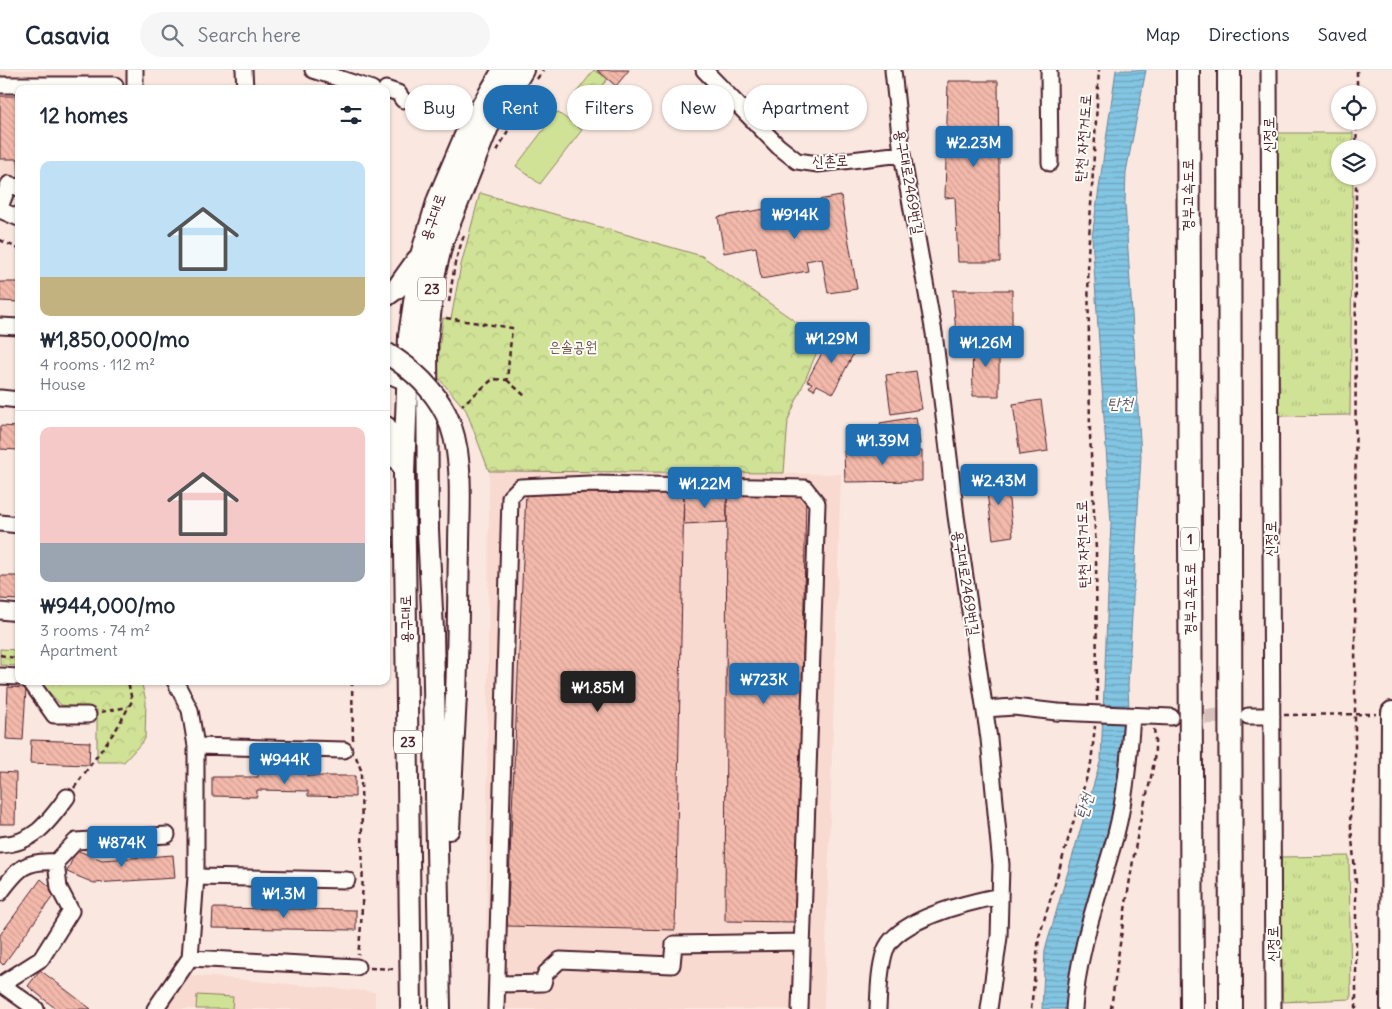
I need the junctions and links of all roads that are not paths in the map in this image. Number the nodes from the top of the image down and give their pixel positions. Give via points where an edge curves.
1 (135, 70) edge
2 (313, 70) edge
3 (503, 70) edge
4 (704, 70) edge
5 (893, 70) edge
6 (1049, 70) edge
7 (1188, 70) edge
8 (1229, 70) edge
9 (1269, 70) edge
10 (528, 77) edge
11 (0, 85) edge
12 (15, 85) edge
13 (15, 85) edge
14 (115, 85) edge
15 (135, 85) edge
16 (360, 85) edge
17 (390, 90) edge
18 (403, 100) dead end
19 (902, 154) junction
20 (1050, 163) dead end
21 (15, 186) edge
22 (0, 209) edge
23 (15, 216) edge
24 (426, 234) junction
25 (421, 255) junction
26 (390, 293) edge
27 (430, 313) junction
28 (0, 326) edge
29 (15, 327) edge
30 (390, 355) edge
31 (390, 376) edge
32 (406, 382) junction
33 (428, 391) junction
34 (0, 398) edge
35 (15, 400) edge
36 (390, 437) edge
37 (404, 440) junction
38 (404, 474) junction
39 (0, 524) edge
40 (15, 524) edge
41 (428, 530) junction
42 (0, 612) edge
43 (15, 613) edge
44 (0, 676) edge
45 (15, 677) edge
46 (33, 685) edge
47 (177, 685) edge
48 (985, 709) junction
49 (1392, 713) edge
50 (88, 715) road end
51 (1128, 716) junction
52 (1248, 716) tunnel mouth
53 (1277, 716) junction
54 (1171, 717) tunnel mouth
55 (196, 746) junction
56 (344, 750) dead end
57 (67, 797) road end
58 (167, 835) dead end
59 (0, 845) edge
60 (56, 862) junction
61 (196, 877) junction
62 (348, 880) dead end
63 (0, 893) edge
64 (1000, 896) junction
65 (802, 942) junction
66 (440, 943) junction
67 (190, 958) junction
68 (357, 967) road end
69 (497, 984) junction
70 (0, 985) edge
71 (36, 1009) edge
72 (155, 1009) edge
73 (411, 1009) edge
74 (440, 1009) edge
75 (496, 1009) edge
76 (800, 1009) edge
77 (878, 1009) edge
78 (989, 1009) edge
79 (1074, 1009) edge
80 (1192, 1009) edge
81 (1232, 1009) edge
82 (1273, 1009) edge
83 (1391, 1009) edge

1 - 15 street
2 - 16 street
3 - 24 main road, 용구대로 / 23 via 467,131
4 - 19 street, 신촌로 via 778,146 797,161 818,164
5 - 19 street, 용구대로2469번길
6 - 20 street
7 - 80 highway, 경부고속도로 / 1
8 - 81 highway
9 - 53 street, 신정로
10 - 27 main road, 용구대로 / 23 via 488,127 460,192 437,264
11 - 13 street
12 - 14 street
17 - 18 street via 398,93
19 - 48 street, 용구대로2469번길 via 934,333 956,516
21 - 22 street via 9,184
22 - 23 street
24 - 25 main road, 용구대로 / 23
24 - 27 main road via 428,250 417,313 421,319
25 - 26 main road
25 - 32 main road, 용구대로 / 23
27 - 33 main road, 용구대로 / 23
28 - 29 street
30 - 66 main road, bridge via 406,365 430,389 447,415 457,452 456,695 451,813
31 - 32 street
32 - 33 street
32 - 37 main road, 용구대로 / 23
33 - 41 main road, 용구대로 / 23
34 - 35 street
36 - 38 main road
37 - 38 main road, 용구대로 / 23
37 - 41 main road via 412,440 414,507
38 - 73 main road, 용구대로 / 23
39 - 40 street
41 - 66 main road, 용구대로 / 23
42 - 43 street
44 - 45 street
46 - 50 street via 54,715
47 - 55 street via 190,710
48 - 51 street, bridge via 1014,707
48 - 64 street, 용구대로2469번길
49 - 83 main road
51 - 54 street
51 - 79 street via 1125,794 1087,930
52 - 53 street
53 - 82 street, 신정로
55 - 56 street
55 - 61 street
57 - 59 street via 40,830 16,844
58 - 60 street via 76,841
60 - 63 street via 39,861 18,868
60 - 70 street via 59,888 71,911 41,959
61 - 62 street
61 - 67 street
64 - 77 street via 962,903 899,934 885,949
64 - 78 street, 용구대로2469번길 via 999,937
65 - 69 street via 674,944 672,965 560,960 546,973 543,983
65 - 69 street via 817,503 805,488 520,486 510,497
65 - 76 street
66 - 74 main road, 용구대로 / 23
67 - 68 street
67 - 72 street
69 - 75 street
70 - 71 street

